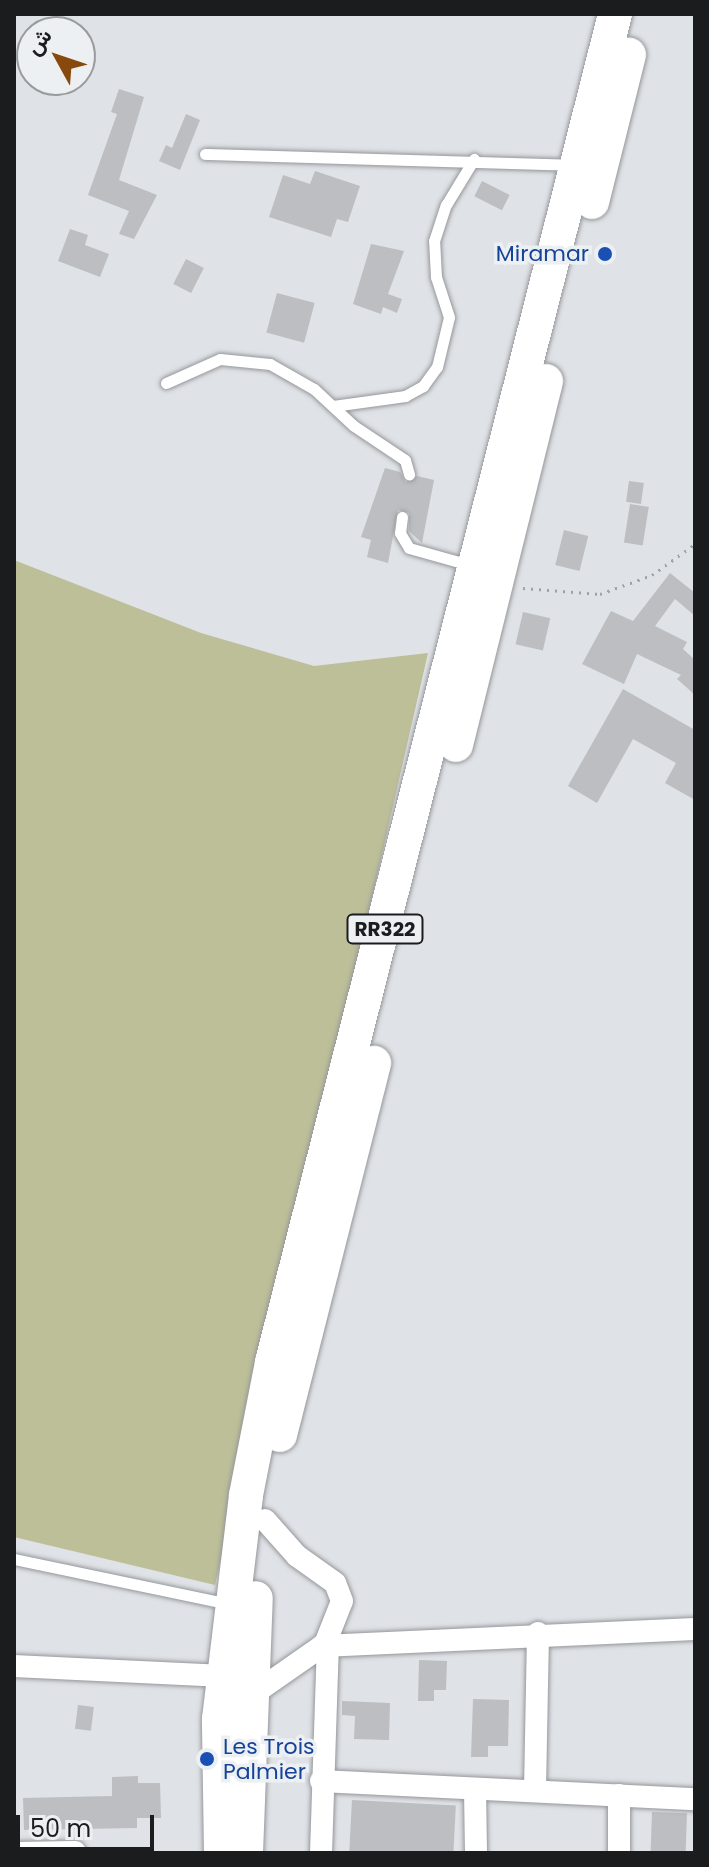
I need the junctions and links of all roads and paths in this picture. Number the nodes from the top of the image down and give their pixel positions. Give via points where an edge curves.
1 (615, 14) edge
2 (637, 14) edge
3 (205, 154) dead end
4 (474, 159) junction
5 (578, 166) junction
6 (166, 383) dead end
7 (333, 406) junction
8 (409, 474) dead end
9 (402, 517) dead end
10 (695, 544) edge
11 (485, 575) junction
12 (265, 1520) junction
13 (14, 1559) edge
14 (233, 1605) junction
15 (695, 1629) edge
16 (538, 1633) junction
17 (325, 1646) junction
18 (14, 1666) edge
19 (237, 1687) junction
20 (321, 1781) junction
21 (475, 1789) junction
22 (535, 1790) junction
23 (619, 1795) junction
24 (695, 1799) edge
25 (75, 1852) edge
26 (16, 1853) edge
27 (150, 1853) edge
28 (221, 1853) edge
29 (246, 1853) edge
30 (321, 1853) edge
31 (476, 1853) edge
32 (619, 1853) edge

1 - 5 main road, RR322
2 - 11 main road, RR322
3 - 4 lane
4 - 5 lane
4 - 7 lane via 446,205 434,241 436,277 449,317 437,367 423,386 405,396
5 - 11 main road, RR322
6 - 7 lane via 220,359 255,360 288,373
7 - 8 lane via 405,460
9 - 11 lane via 400,533 409,548
10 - 11 path via 652,575 600,594 569,595
11 - 12 main road, RR322 via 288,1400
11 - 14 main road, RR322 via 272,1362 246,1495
12 - 17 street via 297,1556 339,1589 342,1601
12 - 19 main road, RR322
13 - 14 lane
14 - 19 main road, RR322
15 - 16 street
16 - 17 street
16 - 22 street
17 - 19 street
17 - 20 street
18 - 19 street
19 - 28 main road, RR322 via 219,1719
19 - 29 main road, RR322
20 - 21 street
20 - 30 street
21 - 22 street
21 - 31 street
22 - 23 street
23 - 24 street
23 - 32 street
25 - 26 street
25 - 27 path

